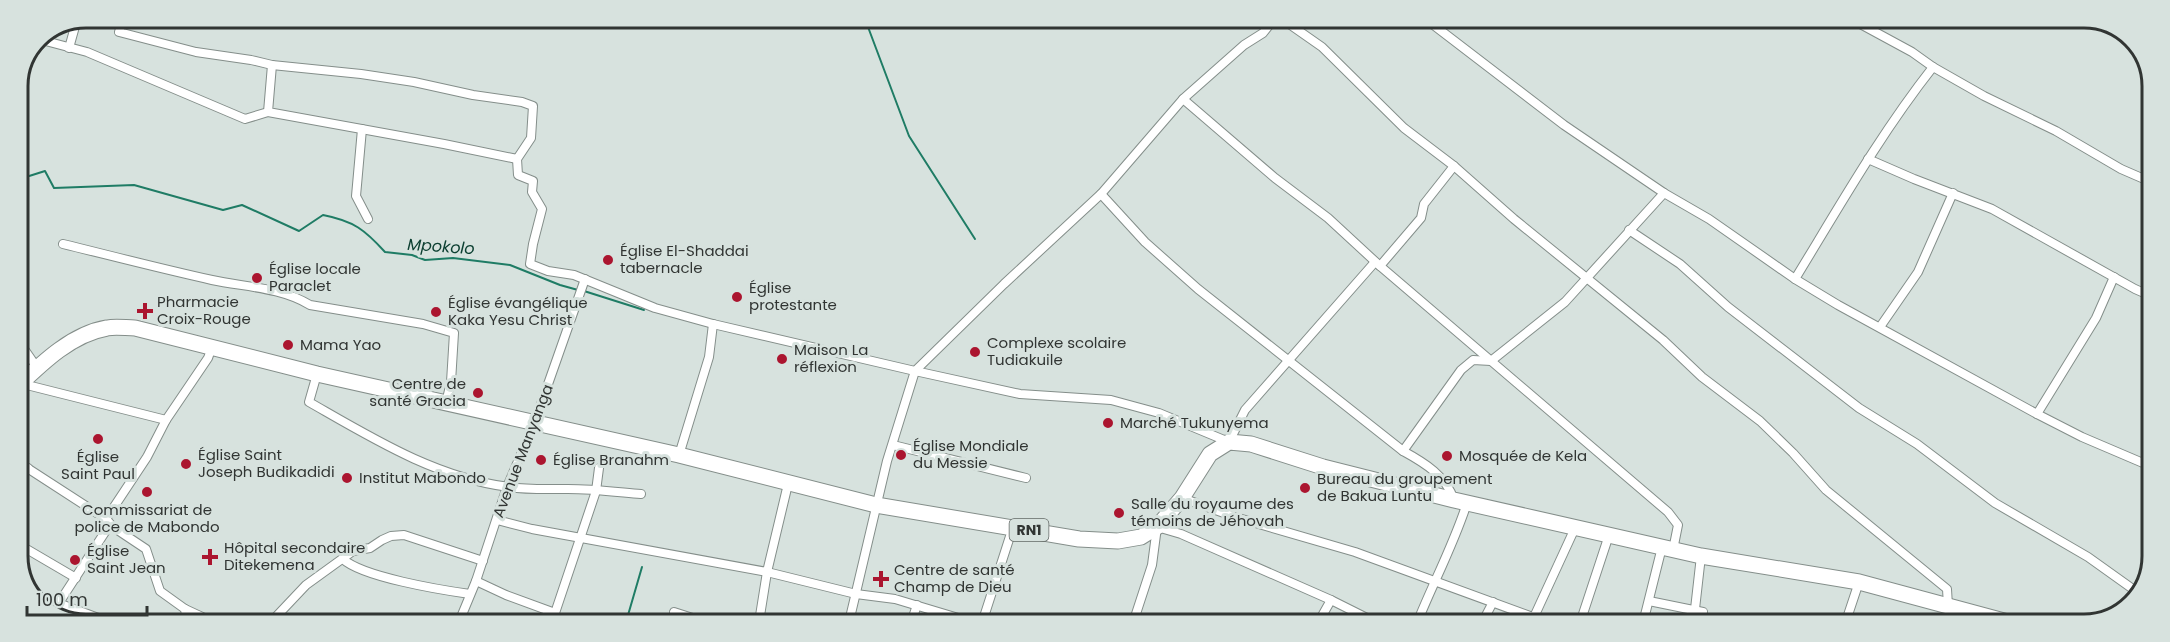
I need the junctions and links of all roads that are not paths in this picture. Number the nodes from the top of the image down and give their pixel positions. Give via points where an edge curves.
1 (120, 28) edge
2 (1267, 28) edge
3 (1294, 28) edge
4 (1437, 28) edge
5 (1868, 28) edge
6 (73, 31) edge
7 (50, 42) edge
8 (69, 48) junction
9 (272, 65) junction
10 (1933, 67) junction
11 (1183, 99) junction
12 (268, 112) junction
13 (362, 129) junction
14 (517, 159) junction
15 (1868, 159) junction
16 (1454, 166) junction
17 (2141, 178) edge
18 (1664, 193) junction
19 (1953, 193) junction
20 (1101, 194) junction
21 (368, 219) dead end
22 (1629, 230) junction
23 (63, 244) dead end
24 (1377, 264) junction
25 (2114, 277) junction
26 (585, 279) junction
27 (1587, 279) junction
28 (1795, 279) junction
29 (2141, 291) edge
30 (713, 324) junction
31 (1880, 327) junction
32 (212, 347) junction
33 (29, 355) edge
34 (1290, 360) junction
35 (1491, 361) junction
36 (38, 369) junction
37 (915, 372) junction
38 (317, 374) junction
39 (29, 376) edge
40 (29, 386) edge
41 (446, 403) junction
42 (2037, 414) junction
43 (166, 420) junction
44 (534, 424) junction
45 (1229, 442) junction
46 (893, 445) junction
47 (1403, 451) junction
48 (679, 455) junction
49 (2142, 463) edge
50 (28, 468) edge
51 (598, 468) dead end
52 (1026, 478) dead end
53 (788, 484) junction
54 (507, 487) junction
55 (596, 491) junction
56 (641, 494) dead end
57 (1182, 498) junction
58 (1460, 501) junction
59 (876, 505) junction
60 (106, 519) junction
61 (497, 520) junction
62 (1013, 527) junction
63 (1157, 527) junction
64 (1575, 528) junction
65 (1609, 536) junction
66 (581, 537) junction
67 (1667, 548) junction
68 (29, 550) edge
69 (1701, 556) junction
70 (343, 559) junction
71 (483, 561) junction
72 (767, 572) junction
73 (76, 578) junction
74 (1435, 580) junction
75 (476, 581) junction
76 (1859, 582) junction
77 (2132, 588) edge
78 (470, 594) junction
79 (856, 594) junction
80 (1331, 600) junction
81 (1649, 601) junction
82 (1493, 602) junction
83 (58, 603) joint
84 (917, 605) junction
85 (185, 609) junction
86 (1695, 609) junction
87 (674, 612) dead end
88 (1954, 613) edge
89 (88, 614) edge
90 (186, 614) edge
91 (196, 614) edge
92 (279, 614) edge
93 (462, 614) edge
94 (546, 614) edge
95 (555, 614) edge
96 (680, 614) edge
97 (760, 614) edge
98 (851, 614) edge
99 (914, 614) edge
100 (946, 614) edge
101 (985, 614) edge
102 (1136, 614) edge
103 (1323, 614) edge
104 (1359, 614) edge
105 (1421, 614) edge
106 (1487, 614) edge
107 (1523, 614) edge
108 (1543, 614) edge
109 (1583, 614) edge
110 (1645, 614) edge
111 (1702, 614) edge
112 (1848, 614) edge

1 - 9 street via 119,32 133,37
2 - 11 street
3 - 16 street via 1322,47 1404,128
4 - 18 street via 1564,125
5 - 10 street
6 - 8 street
7 - 8 street
8 - 12 street via 87,52 244,119
9 - 12 street
9 - 14 street via 361,74 528,104 533,106 531,138
10 - 15 street
10 - 17 street
11 - 20 street
11 - 24 street via 1328,218
12 - 13 street
13 - 14 street
13 - 21 street via 356,195
14 - 26 street via 518,175 533,181 532,192 542,209 530,264
15 - 19 street
15 - 28 street
16 - 24 street via 1424,204 1421,218
16 - 27 street
18 - 22 street
18 - 28 street
19 - 25 street via 1992,209
19 - 31 street via 1918,272
20 - 34 street via 1198,289
20 - 37 street
22 - 27 street
22 - 77 street via 1680,264 1728,307 1859,408 1917,444 1995,503 2088,557
23 - 41 street via 277,292 310,304 454,333 452,382
24 - 34 street
24 - 35 street
25 - 29 street
25 - 42 street via 2096,318
26 - 30 street via 655,308
26 - 44 street, Avenue Manyanga
27 - 35 street via 1565,302
27 - 88 street via 1766,427 1826,490 1947,589
28 - 31 street
30 - 37 street
30 - 48 street via 709,357
31 - 42 street
32 - 36 highway, RN1 via 135,328 108,327 84,334 64,346
32 - 38 highway, RN1
32 - 43 street
33 - 36 street
34 - 45 street via 1245,411
34 - 47 street
35 - 47 street via 1473,360 1461,370
35 - 67 street via 1668,512 1678,525
36 - 39 highway, RN1
37 - 45 street via 1020,394 1111,400 1159,412
37 - 46 street
38 - 41 highway, RN1
38 - 54 street via 309,402 406,455 453,474
40 - 43 street
41 - 44 highway, RN1
42 - 49 street
43 - 60 street
44 - 48 highway, RN1
44 - 54 street, Avenue Manyanga
45 - 57 highway, RN1 via 1210,454
45 - 58 highway via 1251,444 1323,467
46 - 52 street
46 - 59 street
47 - 58 street via 1434,470
48 - 53 highway, RN1
50 - 60 street
51 - 55 street
53 - 59 highway, RN1
53 - 72 street
54 - 55 street
54 - 61 street, Avenue Manyanga
55 - 56 street
55 - 66 street
57 - 63 highway, RN1
57 - 74 street
58 - 64 highway
58 - 74 street via 1458,530
59 - 62 highway, RN1
59 - 79 street
60 - 73 street via 102,525 105,532
60 - 85 street via 146,549 160,591
61 - 66 street
61 - 71 street, Avenue Manyanga
62 - 63 highway, RN1 via 1079,539 1118,540 1141,537
62 - 101 street
63 - 80 street
63 - 102 street via 1152,565
64 - 65 highway
64 - 108 street
65 - 67 highway
65 - 109 street
66 - 72 street
66 - 95 street
67 - 69 highway
67 - 81 street
68 - 73 street
69 - 76 highway
69 - 86 street
70 - 71 street via 391,536 404,536
70 - 78 street via 379,574
70 - 92 street via 306,585
71 - 75 street, Avenue Manyanga
72 - 79 street
72 - 97 street
73 - 83 street
74 - 82 street
74 - 105 street
75 - 78 street, Avenue Manyanga
75 - 94 street
76 - 88 highway
76 - 112 street
78 - 93 street, Avenue Manyanga
79 - 84 street
79 - 98 street
80 - 103 street
80 - 104 street
81 - 86 street
81 - 110 street
82 - 106 street
82 - 107 street
83 - 89 street
84 - 99 street
84 - 100 street
85 - 90 street
85 - 91 street
86 - 111 street
87 - 96 street

